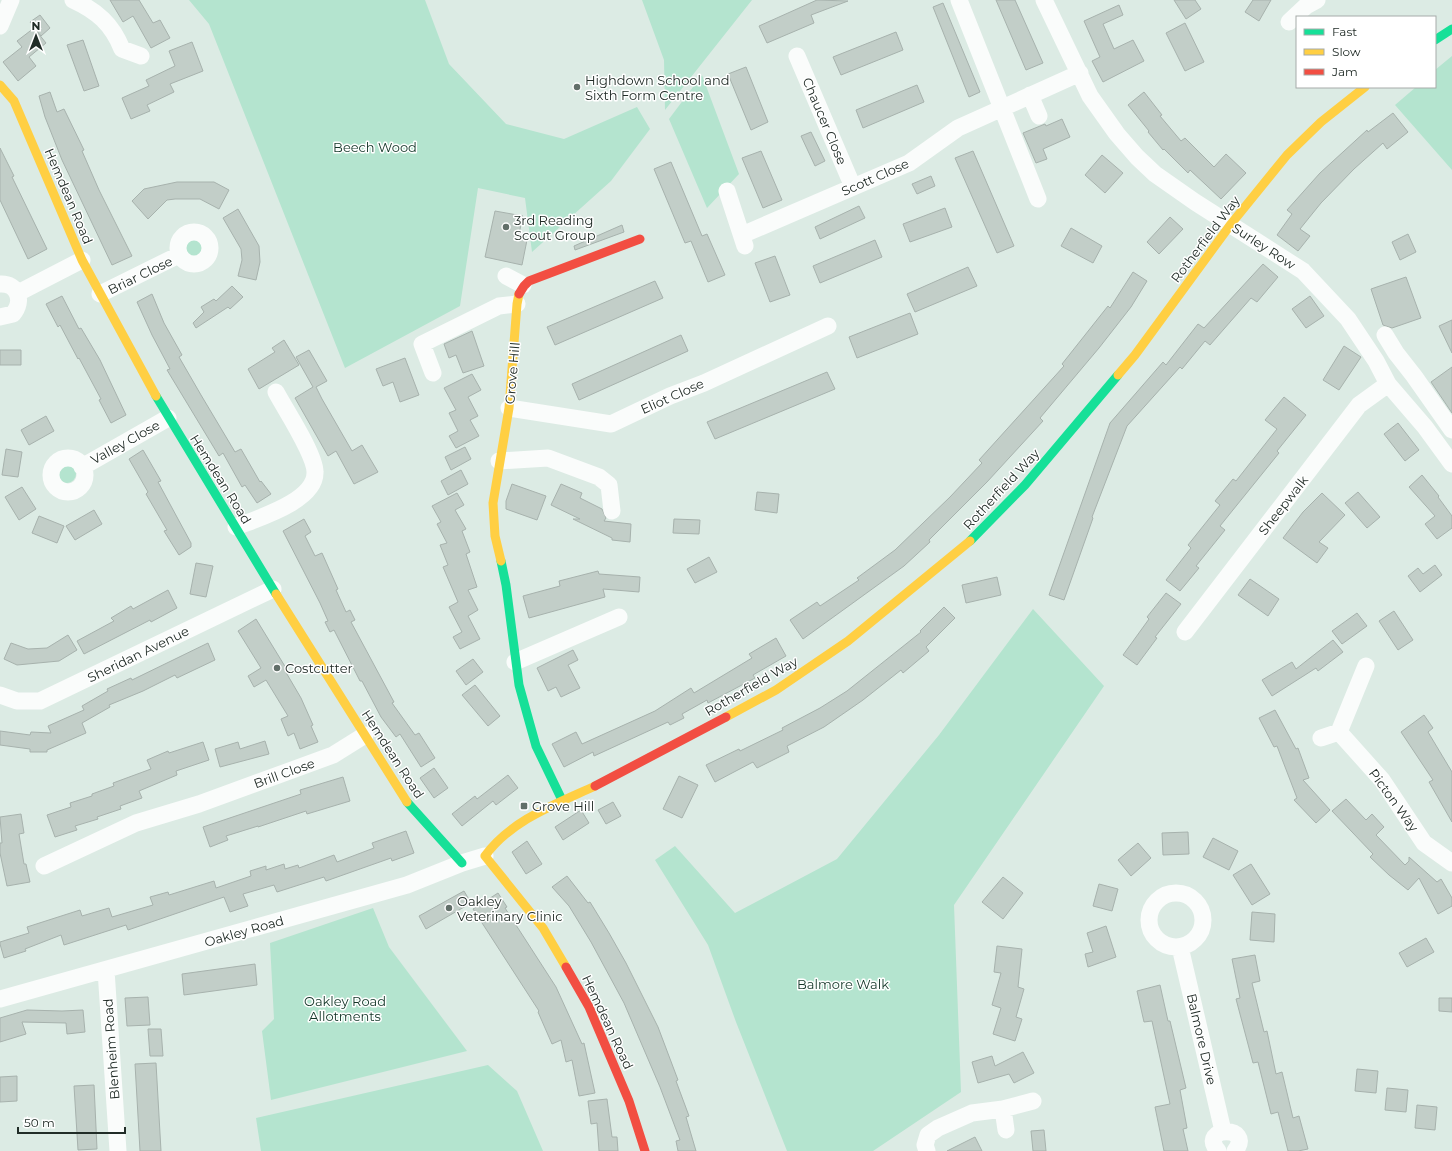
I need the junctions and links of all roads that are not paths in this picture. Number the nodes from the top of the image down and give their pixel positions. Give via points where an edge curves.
1 (11, 0) edge
2 (73, 0) edge
3 (960, 0) edge
4 (1044, 0) edge
5 (1317, 0) edge
6 (1289, 22) dead end
7 (0, 26) edge
8 (1452, 29) edge
9 (1436, 39) edge
10 (141, 56) dead end
11 (798, 56) dead end
12 (1080, 73) junction
13 (0, 85) edge
14 (1364, 88) edge
15 (1030, 95) junction
16 (1002, 108) junction
17 (1039, 116) dead end
18 (854, 187) junction
19 (727, 191) dead end
20 (1038, 199) dead end
21 (1230, 224) junction
22 (640, 239) dead end
23 (180, 255) dead end
24 (82, 260) junction
25 (506, 276) dead end
26 (0, 284) edge
27 (523, 285) junction
28 (18, 293) junction
29 (100, 294) junction
30 (517, 304) junction
31 (0, 317) edge
32 (828, 326) dead end
33 (1385, 335) dead end
34 (433, 373) dead end
35 (1414, 376) junction
36 (1391, 388) junction
37 (276, 392) dead end
38 (509, 408) junction
39 (168, 418) junction
40 (1452, 430) edge
41 (499, 461) junction
42 (1452, 464) edge
43 (82, 466) dead end
44 (612, 511) dead end
45 (236, 527) junction
46 (273, 589) junction
47 (619, 617) dead end
48 (1185, 632) dead end
49 (514, 662) junction
50 (1366, 666) dead end
51 (0, 695) edge
52 (1339, 732) junction
53 (365, 735) junction
54 (1321, 738) dead end
55 (562, 800) junction
56 (486, 856) junction
57 (52, 858) dead end
58 (462, 863) junction
59 (1452, 863) edge
60 (1180, 947) dead end
61 (106, 970) junction
62 (0, 999) edge
63 (1033, 1101) dead end
64 (1003, 1109) junction
65 (1006, 1130) dead end
66 (1223, 1131) junction
67 (118, 1151) edge
68 (645, 1151) edge
69 (928, 1151) edge
70 (1218, 1151) edge
71 (1235, 1151) edge

1 - 7 street
2 - 10 street via 90,8 115,32 122,49
3 - 16 street
4 - 12 street, Surley Row
5 - 6 street via 1306,6
8 - 9 street
11 - 18 street, Chaucer Close
12 - 15 street, Scott Close
12 - 21 street, Surley Row via 1094,102 1137,158 1155,174
13 - 24 street, Hemdean Road via 14,101
14 - 21 street, Rotherfield Way via 1321,122 1286,155
15 - 16 street, Scott Close
15 - 17 street
16 - 18 street, Scott Close via 958,128 909,163
16 - 20 street
18 - 19 street, Scott Close via 743,241
21 - 36 street, Surley Row via 1303,271 1348,319
21 - 55 street, Rotherfield Way via 1130,361 1025,485 976,536 854,636 776,690 611,778
22 - 27 street
23 - 29 street, Briar Close
24 - 28 street
24 - 29 street, Hemdean Road
25 - 27 street
26 - 28 street via 10,286
27 - 30 street, Grove Hill
28 - 31 street via 17,309 8,316
29 - 39 street, Hemdean Road
30 - 34 street via 499,306 422,344
30 - 38 street, Grove Hill
32 - 38 street, Eliot Close via 611,424
33 - 35 street
35 - 36 street, Sheepwalk
35 - 40 street
36 - 42 street, Surley Row via 1425,427
36 - 48 street, Sheepwalk via 1360,405
37 - 45 street via 310,454 316,470 314,480 309,489 281,509
38 - 41 street, Grove Hill
39 - 43 street, Valley Close
39 - 45 street, Hemdean Road
41 - 44 street via 548,458 599,477 609,485
41 - 49 street, Grove Hill via 493,503 495,536 506,585
45 - 46 street, Hemdean Road
46 - 51 street, Sheridan Avenue via 40,701 17,701
46 - 53 street, Hemdean Road
47 - 49 street
49 - 55 street, Grove Hill via 536,746
50 - 52 street
52 - 54 street
52 - 59 street, Picton Way via 1382,780 1424,843
53 - 57 street, Brill Close via 333,755 196,798
53 - 58 street, Hemdean Road via 406,801
55 - 56 street via 536,814 493,844
56 - 58 street, Oakley Road
56 - 68 street, Hemdean Road via 542,928 589,1007 630,1101
58 - 61 street, Oakley Road via 407,885
60 - 66 street, Balmore Drive
61 - 62 street, Oakley Road
61 - 67 street, Blenheim Road
63 - 64 street
64 - 65 street
64 - 69 street via 972,1113 938,1128 928,1136 925,1145
66 - 70 street via 1215,1138
66 - 71 street via 1231,1131 1237,1137 1238,1145

